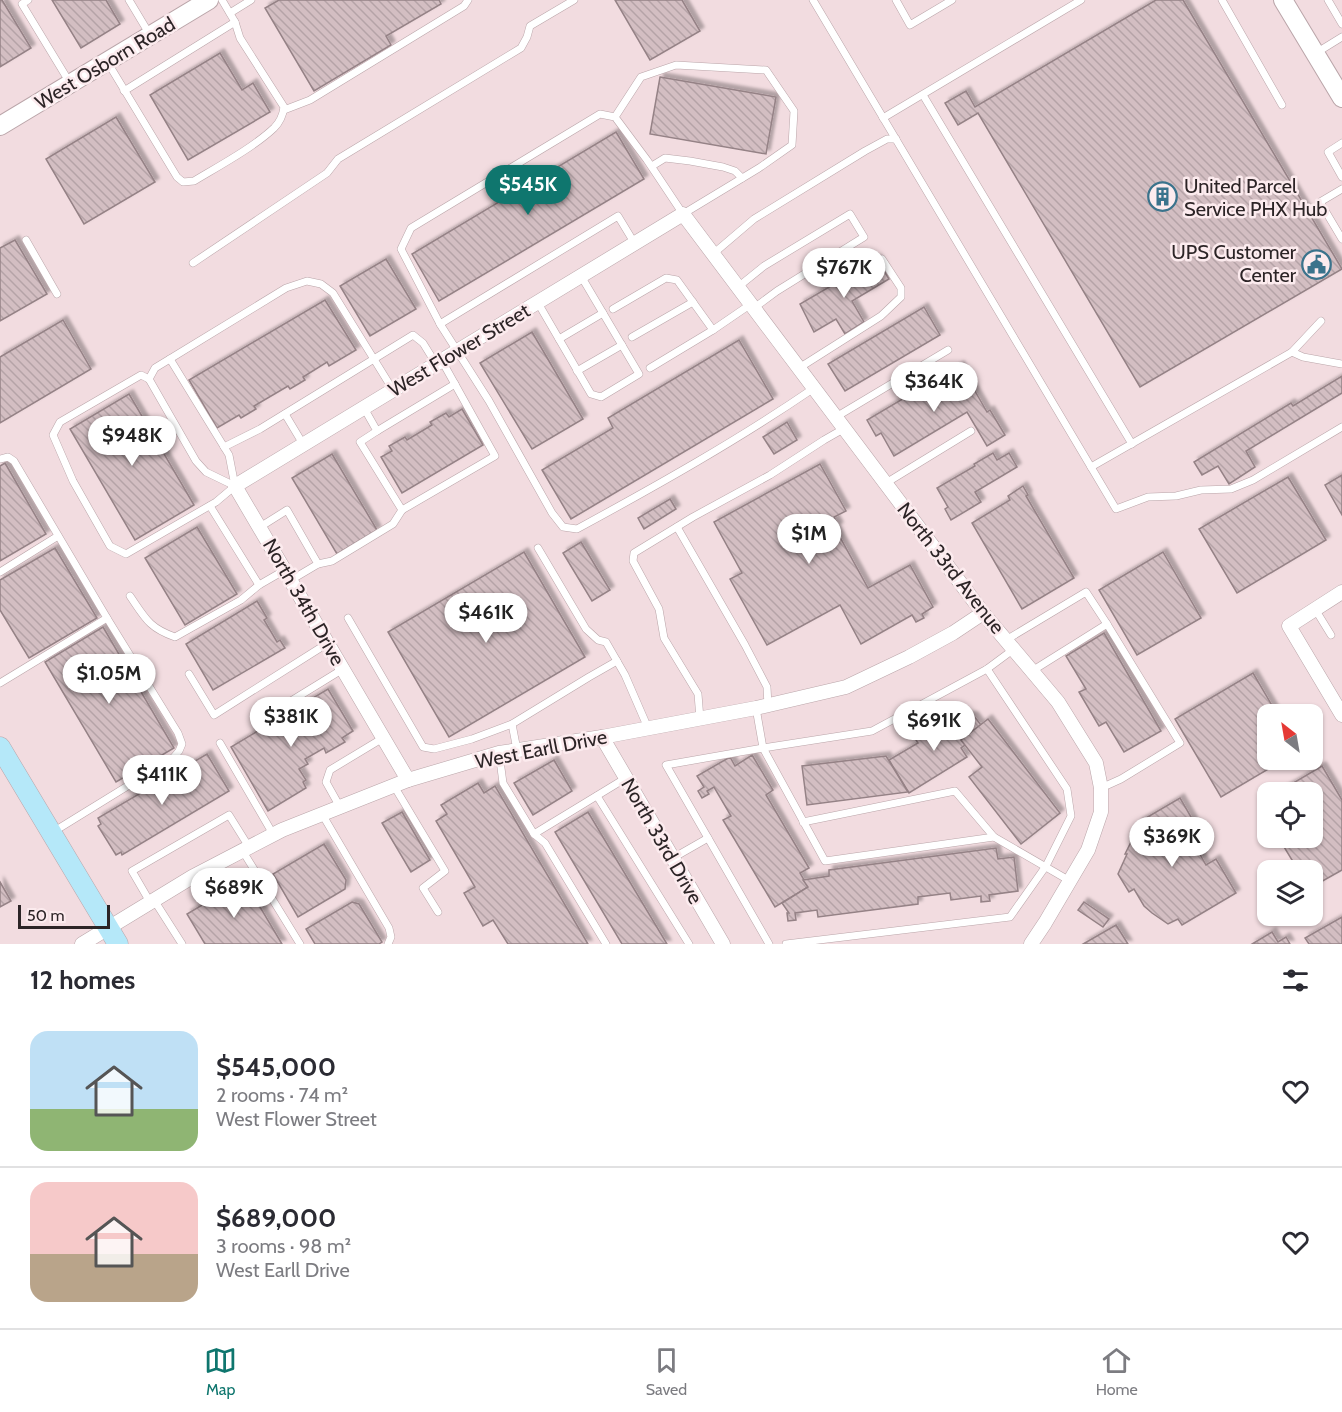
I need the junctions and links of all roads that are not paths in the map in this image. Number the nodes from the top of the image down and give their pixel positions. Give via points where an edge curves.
1 (28, 0) edge
2 (129, 0) edge
3 (209, 0) edge
4 (222, 0) edge
5 (251, 0) edge
6 (468, 0) edge
7 (574, 0) edge
8 (813, 0) edge
9 (896, 0) edge
10 (952, 0) edge
11 (1081, 0) edge
12 (1222, 0) edge
13 (1283, 0) edge
14 (1328, 0) edge
15 (230, 13) junction
16 (235, 22) junction
17 (1342, 24) edge
18 (150, 35) junction
19 (1342, 37) edge
20 (1315, 53) junction
21 (107, 61) junction
22 (70, 83) junction
23 (124, 91) junction
24 (923, 95) junction
25 (1342, 98) edge
26 (1282, 105) dead end
27 (284, 110) junction
28 (615, 117) junction
29 (884, 118) junction
30 (0, 126) edge
31 (896, 139) junction
32 (1342, 143) edge
33 (652, 166) junction
34 (1342, 177) edge
35 (742, 178) junction
36 (1342, 189) edge
37 (683, 214) junction
38 (1342, 239) edge
39 (26, 240) dead end
40 (634, 244) junction
41 (713, 254) junction
42 (882, 259) dead end
43 (193, 263) dead end
44 (581, 276) junction
45 (738, 287) junction
46 (57, 294) dead end
47 (693, 302) junction
48 (537, 303) junction
49 (753, 306) junction
50 (613, 309) dead end
51 (603, 313) junction
52 (1321, 321) dead end
53 (440, 324) junction
54 (713, 330) junction
55 (632, 337) dead end
56 (559, 339) junction
57 (622, 345) junction
58 (948, 350) dead end
59 (458, 351) junction
60 (1292, 352) junction
61 (170, 359) junction
62 (374, 360) junction
63 (439, 362) junction
64 (1342, 364) edge
65 (650, 368) dead end
66 (799, 368) junction
67 (577, 371) junction
68 (149, 379) junction
69 (455, 384) junction
70 (814, 388) junction
71 (393, 390) junction
72 (364, 408) junction
73 (285, 414) junction
74 (836, 417) junction
75 (1342, 426) edge
76 (845, 428) junction
77 (971, 430) dead end
78 (377, 431) junction
79 (303, 444) junction
80 (1132, 444) junction
81 (224, 447) junction
82 (0, 459) edge
83 (1091, 467) junction
84 (886, 483) junction
85 (235, 486) junction
86 (210, 506) junction
87 (402, 510) junction
88 (677, 526) junction
89 (260, 527) junction
90 (58, 536) junction
91 (538, 548) dead end
92 (318, 564) junction
93 (0, 572) edge
94 (288, 575) junction
95 (259, 585) junction
96 (1342, 592) edge
97 (130, 596) dead end
98 (1315, 609) junction
99 (983, 613) junction
100 (107, 618) junction
101 (348, 618) dead end
102 (1107, 624) junction
103 (1331, 635) dead end
104 (328, 643) junction
105 (1010, 644) junction
106 (617, 661) junction
107 (343, 669) junction
108 (987, 669) junction
109 (1032, 670) junction
110 (189, 674) dead end
111 (0, 683) edge
112 (291, 700) dead end
113 (762, 707) junction
114 (1342, 715) edge
115 (700, 718) junction
116 (512, 724) junction
117 (648, 728) junction
118 (602, 737) junction
119 (383, 738) junction
120 (220, 743) dead end
121 (0, 747) edge
122 (763, 748) junction
123 (517, 750) junction
124 (499, 753) junction
125 (626, 778) junction
126 (408, 780) junction
127 (394, 786) junction
128 (1101, 788) junction
129 (597, 795) junction
130 (340, 807) junction
131 (322, 814) junction
132 (803, 822) junction
133 (51, 833) junction
134 (273, 834) junction
135 (534, 834) junction
136 (994, 837) junction
137 (708, 838) junction
138 (246, 849) junction
139 (673, 858) junction
140 (1046, 866) junction
141 (1070, 881) junction
142 (152, 901) junction
143 (438, 912) dead end
144 (113, 936) edge
145 (833, 941) edge
146 (82, 944) edge
147 (182, 944) edge
148 (300, 944) edge
149 (388, 944) edge
150 (606, 944) edge
151 (688, 944) edge
152 (723, 944) edge
153 (769, 944) edge
154 (786, 944) edge
155 (1031, 944) edge

1 - 22 lane via 22,3
2 - 18 lane
3 - 18 street, West Osborn Road
4 - 15 lane
5 - 15 lane
6 - 27 lane via 310,100
7 - 43 lane via 530,26 521,48 338,159 327,173
8 - 29 lane
9 - 10 lane via 910,25
11 - 24 lane
12 - 26 lane
13 - 20 street
14 - 17 lane
15 - 16 lane
16 - 23 lane
16 - 27 lane via 240,38
18 - 21 street, West Osborn Road
19 - 20 lane
20 - 25 street
21 - 22 street, West Osborn Road
21 - 23 lane
22 - 30 street, West Osborn Road
23 - 27 lane via 183,182 194,181 257,141 276,126
24 - 29 lane
24 - 80 lane
28 - 33 lane
28 - 35 lane via 641,77 676,65 766,70 794,111 792,145
28 - 53 lane via 600,114 411,228 401,249
29 - 31 lane
31 - 41 lane via 887,139 864,151 754,219
31 - 83 lane
32 - 34 lane via 1328,152
33 - 35 lane via 665,158 690,161 723,167
33 - 37 lane
35 - 37 lane
36 - 38 lane via 1320,202
37 - 40 street, West Flower Street
37 - 41 street, North 33rd Avenue
39 - 46 lane
40 - 44 street, West Flower Street
40 - 53 lane via 618,216
41 - 45 street, North 33rd Avenue
42 - 66 lane via 901,288 900,297 881,316
44 - 48 street, West Flower Street
44 - 51 lane
45 - 49 street, North 33rd Avenue
45 - 49 lane via 764,266 850,214 864,237
47 - 50 lane via 677,280 666,278
47 - 54 lane
47 - 55 lane
48 - 56 lane
48 - 59 street, West Flower Street
49 - 54 lane
49 - 66 street, North 33rd Avenue
51 - 56 lane
51 - 57 lane
52 - 60 lane
53 - 59 lane
54 - 65 lane
56 - 67 lane
57 - 67 lane
57 - 67 lane via 639,374 601,397 591,394
58 - 74 lane
59 - 63 street, West Flower Street
59 - 70 lane via 552,513 563,527 577,529 659,484
60 - 64 lane
60 - 80 lane
61 - 62 lane via 286,288 307,281 321,284 333,293
61 - 68 lane via 155,368
61 - 81 lane
62 - 63 lane via 413,335
62 - 71 lane
62 - 73 lane
63 - 69 lane
63 - 71 street, West Flower Street
66 - 70 street, North 33rd Avenue
68 - 85 lane via 196,461 206,472
68 - 86 lane via 141,375 60,422 53,435 73,481 110,546 126,554
69 - 78 lane
69 - 87 lane via 495,456
70 - 74 street, North 33rd Avenue
71 - 72 street, West Flower Street
72 - 78 lane
72 - 79 street, West Flower Street
73 - 79 lane
73 - 81 lane
74 - 76 street, North 33rd Avenue
75 - 83 lane via 1253,480 1231,489 1148,497 1116,509
76 - 84 street, North 33rd Avenue
76 - 88 lane
77 - 84 lane
78 - 87 lane via 360,442
79 - 85 street, West Flower Street
80 - 83 lane
81 - 85 lane
82 - 90 lane via 14,460
84 - 99 street, North 33rd Avenue
85 - 86 lane
85 - 89 street, North 34th Drive
86 - 95 lane
87 - 92 lane via 393,524 332,561
88 - 113 lane via 766,687
88 - 115 lane via 634,553 633,561 659,609 664,638 698,694
89 - 92 lane via 287,510
89 - 94 street, North 34th Drive
90 - 93 lane
90 - 100 lane
91 - 106 lane via 586,629 606,642
92 - 94 lane
94 - 95 lane
94 - 104 street, North 34th Drive
95 - 97 lane via 241,600 175,637 159,632
96 - 98 street
98 - 103 lane
98 - 114 street via 1288,626
99 - 105 street, North 33rd Avenue
99 - 113 street, West Earll Drive via 909,657 846,687
100 - 111 lane
100 - 133 lane via 182,744 173,758
101 - 116 lane via 423,747 434,750
102 - 105 lane via 1086,592
102 - 109 lane
102 - 128 lane via 1180,743
104 - 107 street, North 34th Drive
104 - 110 lane via 214,715
105 - 108 lane
105 - 109 street, North 33rd Avenue
106 - 116 lane
106 - 117 lane
107 - 112 lane
107 - 119 street, North 34th Drive
108 - 122 lane via 872,731
108 - 140 lane via 1067,789 1071,816
109 - 128 street, North 33rd Avenue via 1058,702 1096,763
113 - 115 street, West Earll Drive
113 - 122 lane
115 - 117 street, West Earll Drive
116 - 123 lane
117 - 118 street, West Earll Drive
118 - 123 street, West Earll Drive
118 - 125 street, North 33rd Drive
119 - 126 street, North 34th Drive
119 - 130 lane via 330,770 326,782
120 - 134 lane
121 - 133 main road
122 - 132 lane
122 - 137 lane via 666,765
123 - 124 street, West Earll Drive
124 - 126 street, West Earll Drive
124 - 135 lane via 503,783
125 - 129 lane
125 - 139 street, North 33rd Drive
126 - 127 street, West Earll Drive
127 - 130 street, West Earll Drive
127 - 143 lane via 445,871 423,888
128 - 141 street, North 33rd Avenue via 1101,812 1088,850
129 - 135 lane
129 - 151 lane
130 - 131 street, West Earll Drive
131 - 134 street, West Earll Drive
131 - 149 lane via 389,928
132 - 136 lane via 955,791
132 - 136 lane via 825,861
133 - 144 main road
134 - 138 street, West Earll Drive
135 - 150 lane via 545,843
136 - 140 lane
137 - 139 lane
137 - 153 lane
138 - 142 street, West Earll Drive
138 - 142 lane via 229,815 132,871
138 - 148 lane
139 - 152 street, North 33rd Drive
140 - 141 lane
140 - 145 lane via 1010,917
141 - 155 street, North 33rd Avenue
142 - 144 street, West Earll Drive
142 - 147 lane
144 - 146 street, West Earll Drive
145 - 154 lane

